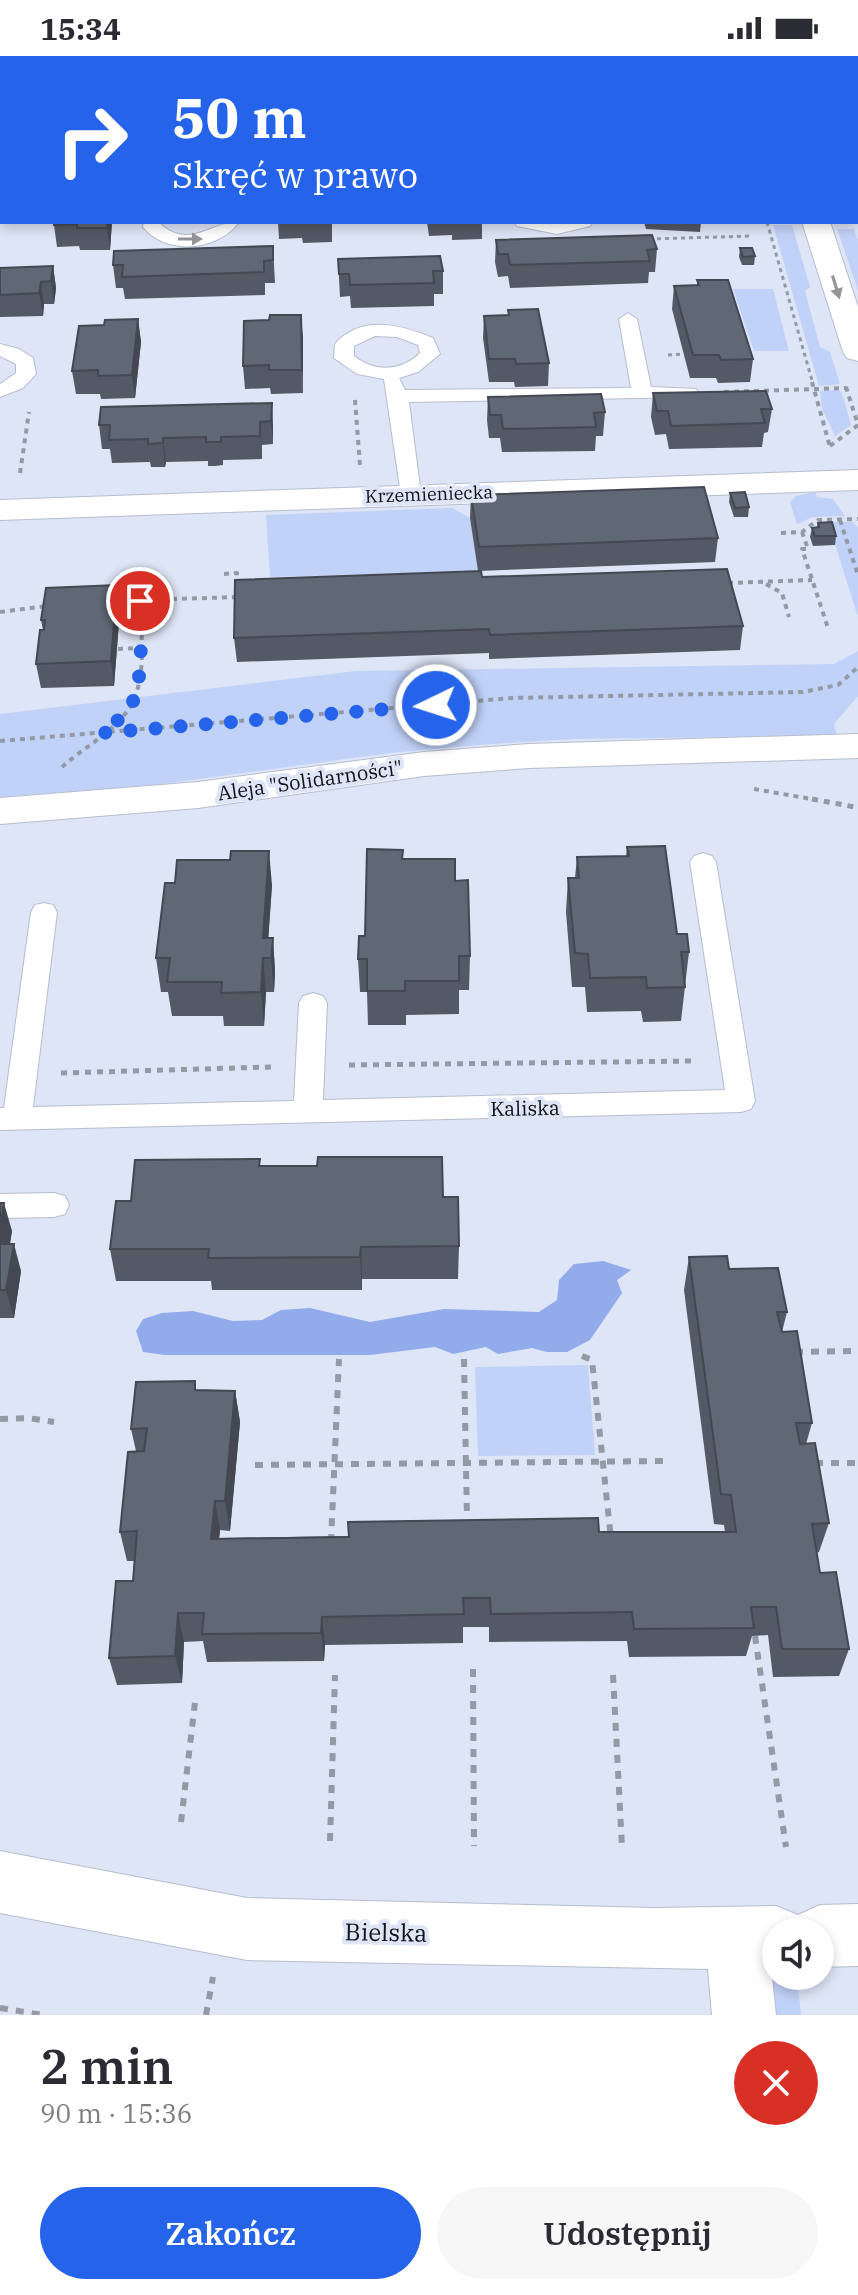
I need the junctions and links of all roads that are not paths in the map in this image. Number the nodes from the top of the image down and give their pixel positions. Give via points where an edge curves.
1 (153, 224) edge
2 (229, 224) edge
3 (533, 224) edge
4 (576, 224) edge
5 (817, 224) edge
6 (628, 319) dead end
7 (0, 350) edge
8 (858, 352) edge
9 (388, 374) dead end
10 (0, 391) edge
11 (694, 392) edge
12 (642, 394) junction
13 (398, 396) junction
14 (858, 480) edge
15 (411, 495) junction
16 (9, 498) edge
17 (858, 746) edge
18 (668, 752) junction
19 (858, 774) edge
20 (0, 811) edge
21 (703, 862) dead end
22 (44, 912) dead end
23 (313, 1003) dead end
24 (308, 1112) junction
25 (8, 1118) edge
26 (54, 1205) dead end
27 (0, 1206) edge
28 (0, 1882) edge
29 (858, 1935) edge
30 (834, 1936) edge
31 (756, 1938) edge
32 (744, 2015) edge

1 -> 2 lane via 158,233 190,240 223,232
3 - 4 lane via 557,229
5 -> 8 street
6 - 12 lane
7 - 10 lane via 26,362 26,374
9 - 13 lane
11 - 12 lane
12 - 13 lane
13 - 15 lane
14 - 15 street, Krzemieniecka
15 - 16 street, Krzemieniecka
17 - 18 street, Aleja "Solidarności"
18 - 19 street, Aleja "Solidarności"
18 - 20 street, Aleja "Solidarności" via 424,764 198,795
21 - 24 lane, Kaliska via 741,1101
22 - 25 lane via 23,1076
23 - 24 lane
24 - 25 lane, Kaliska
26 - 27 lane
28 - 31 street, Bielska via 247,1929
29 - 30 street
31 - 32 street

